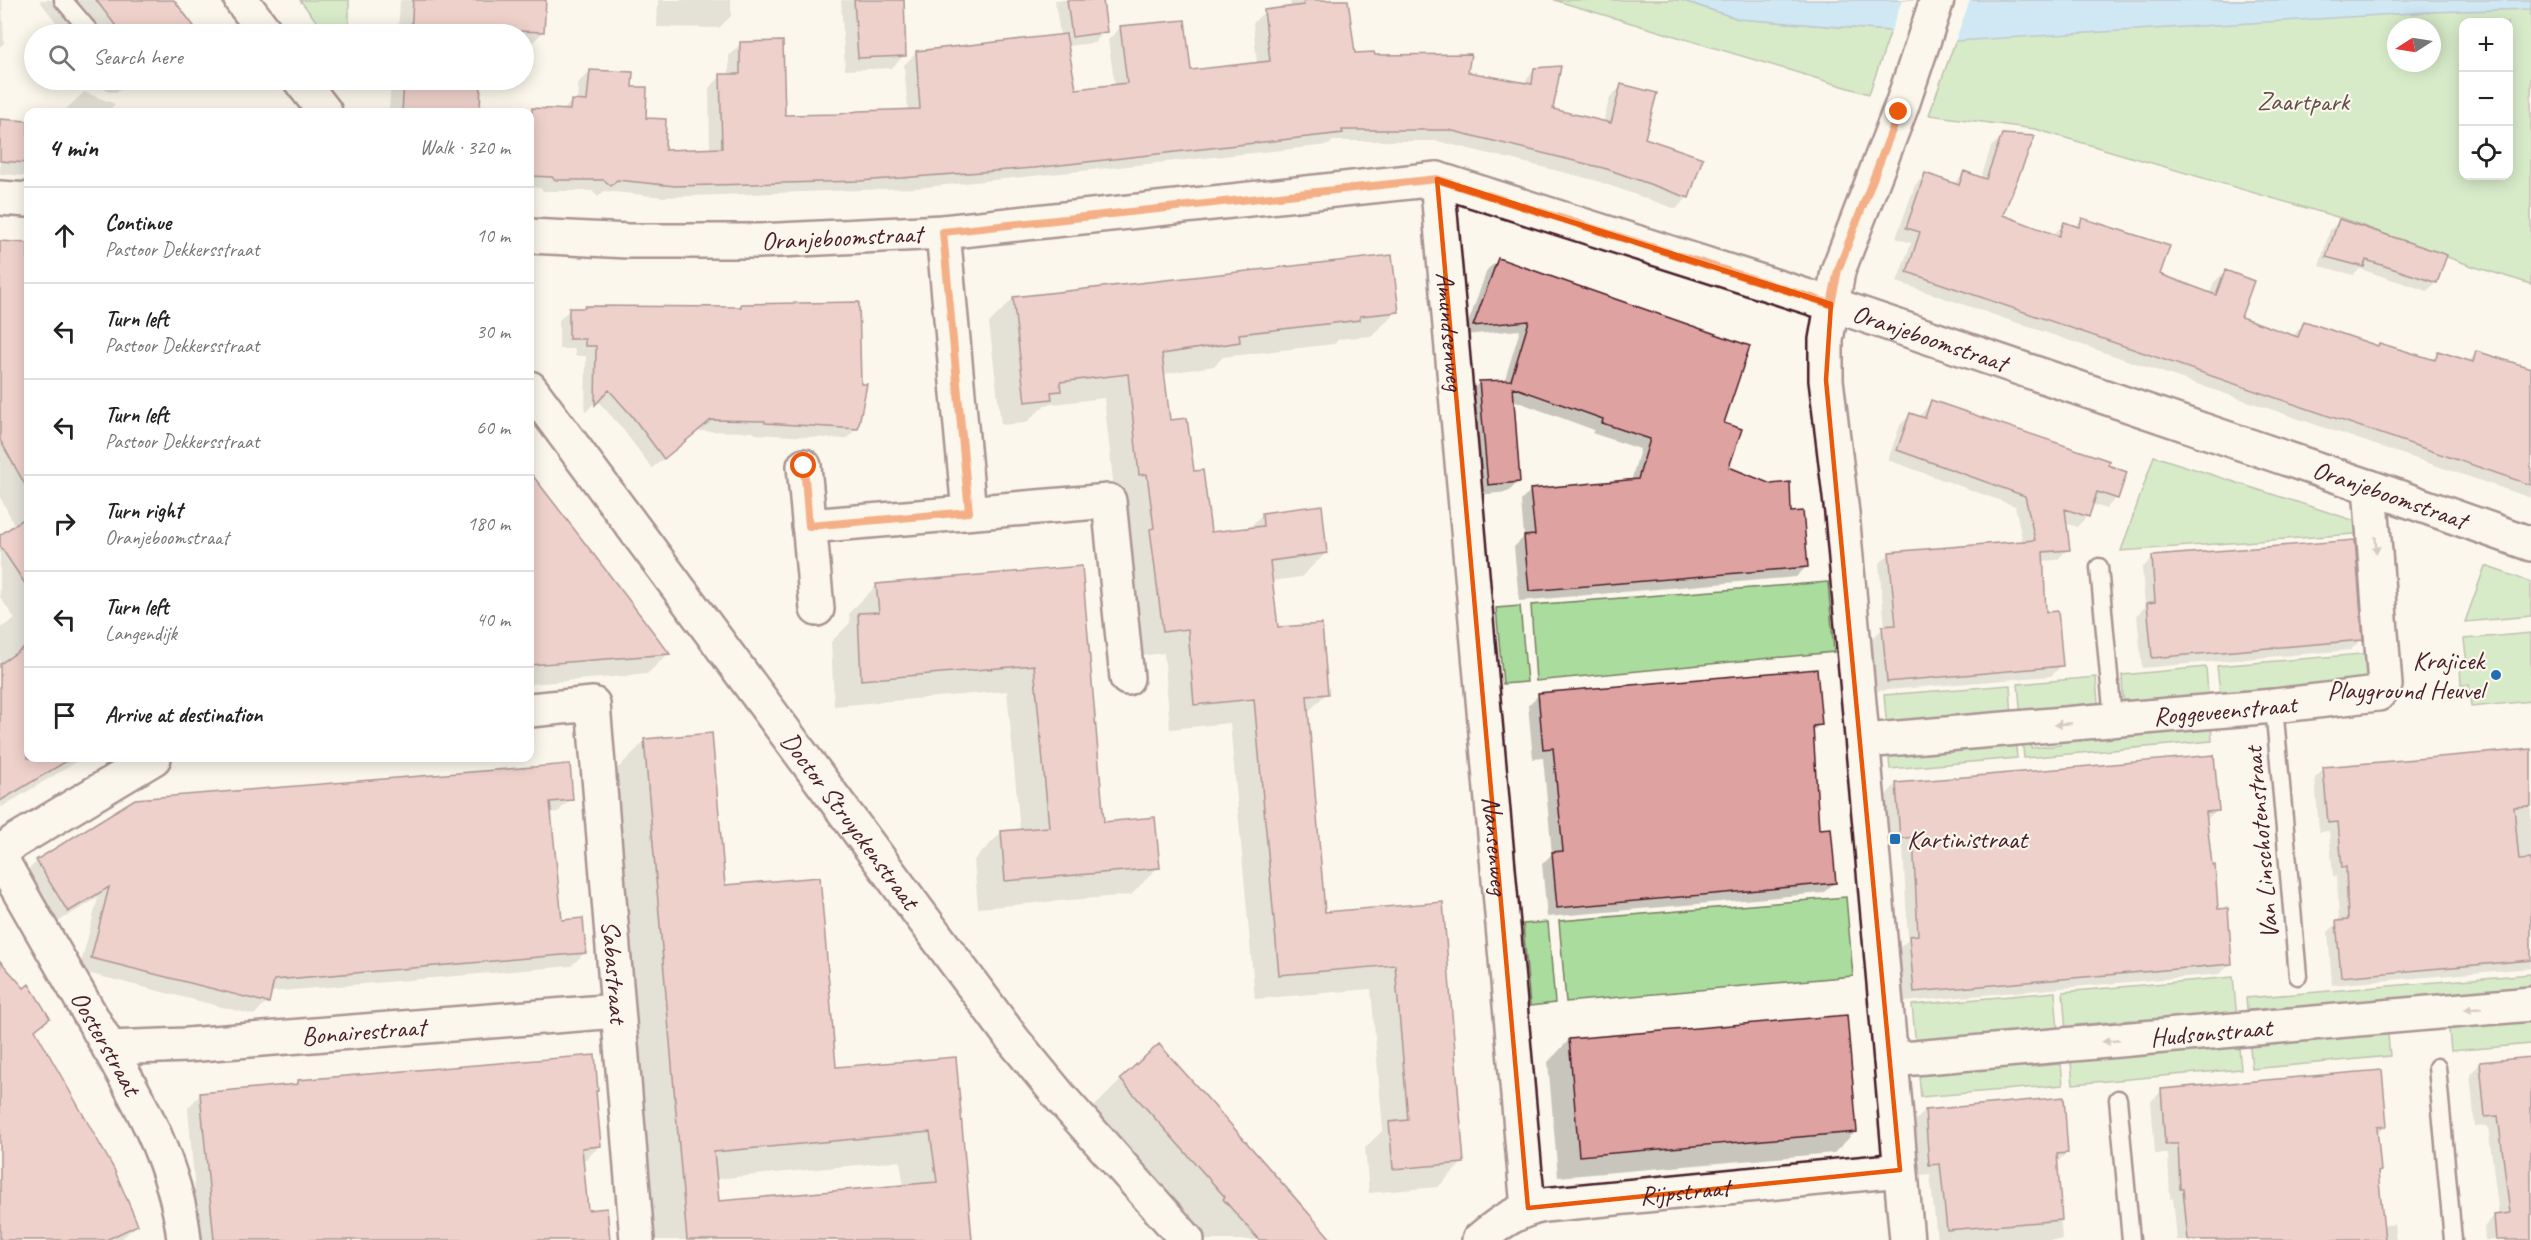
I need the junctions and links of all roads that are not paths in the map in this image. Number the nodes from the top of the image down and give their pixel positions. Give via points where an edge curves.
1 (63, 0) edge
2 (241, 0) edge
3 (1937, 0) edge
4 (83, 24) edge
5 (259, 24) edge
6 (308, 90) edge
7 (322, 108) edge
8 (1437, 179) junction
9 (0, 198) edge
10 (24, 200) edge
11 (943, 232) junction
12 (534, 236) edge
13 (1831, 304) junction
14 (534, 393) edge
15 (804, 466) dead end
16 (1465, 483) joint
17 (2370, 487) junction
18 (969, 512) junction
19 (809, 526) junction
20 (2531, 544) edge
21 (2099, 567) dead end
22 (818, 609) dead end
23 (1127, 678) dead end
24 (2274, 706) junction
25 (534, 710) edge
26 (2113, 719) junction
27 (1863, 741) junction
28 (147, 762) edge
29 (0, 855) edge
30 (2298, 976) dead end
31 (2531, 1004) edge
32 (618, 1011) junction
33 (109, 1048) junction
34 (1891, 1060) junction
35 (2437, 1067) dead end
36 (2118, 1099) dead end
37 (1900, 1170) junction
38 (1528, 1208) junction
39 (184, 1240) edge
40 (638, 1240) edge
41 (1187, 1240) edge
42 (1479, 1240) edge
43 (1907, 1240) edge
44 (2131, 1240) edge
45 (2453, 1240) edge

1 - 4 lane
2 - 5 street
3 - 13 street via 1902,105 1838,270
6 - 7 street
8 - 11 street, Oranjeboomstraat
8 - 13 street, Oranjeboomstraat
8 - 16 street, Amundsenweg
9 - 10 street
11 - 12 street, Oranjeboomstraat via 759,241
11 - 18 street
13 - 17 street, Oranjeboomstraat
13 - 27 street via 1826,331 1826,380
14 - 41 street, Doctor Struyckenstraat via 1014,1041
15 - 19 street
16 - 38 street, Nansenweg
17 - 20 street, Oranjeboomstraat
17 -> 24 street, Roggeveenstraat via 2385,686 2378,694 2367,696
18 - 19 street
18 - 23 street via 1109,501
19 - 22 street
21 - 26 lane
24 - 26 street, Roggeveenstraat
24 - 30 lane, Van Linschotenstraat
25 - 32 street, Sabastraat via 593,704
26 -> 27 street, Roggeveenstraat
27 - 34 street
28 - 29 street via 14,842
29 - 33 street, Oosterstraat
31 -> 34 street, Hudsonstraat
32 - 33 street, Bonairestraat
32 - 40 street, Sabastraat
33 - 39 street, Oosterstraat via 165,1156 181,1210
34 - 37 street
35 - 45 lane
36 - 44 lane
37 - 38 street, Rijpstraat
37 - 43 street
38 - 42 street, Rijpstraat via 1505,1218

